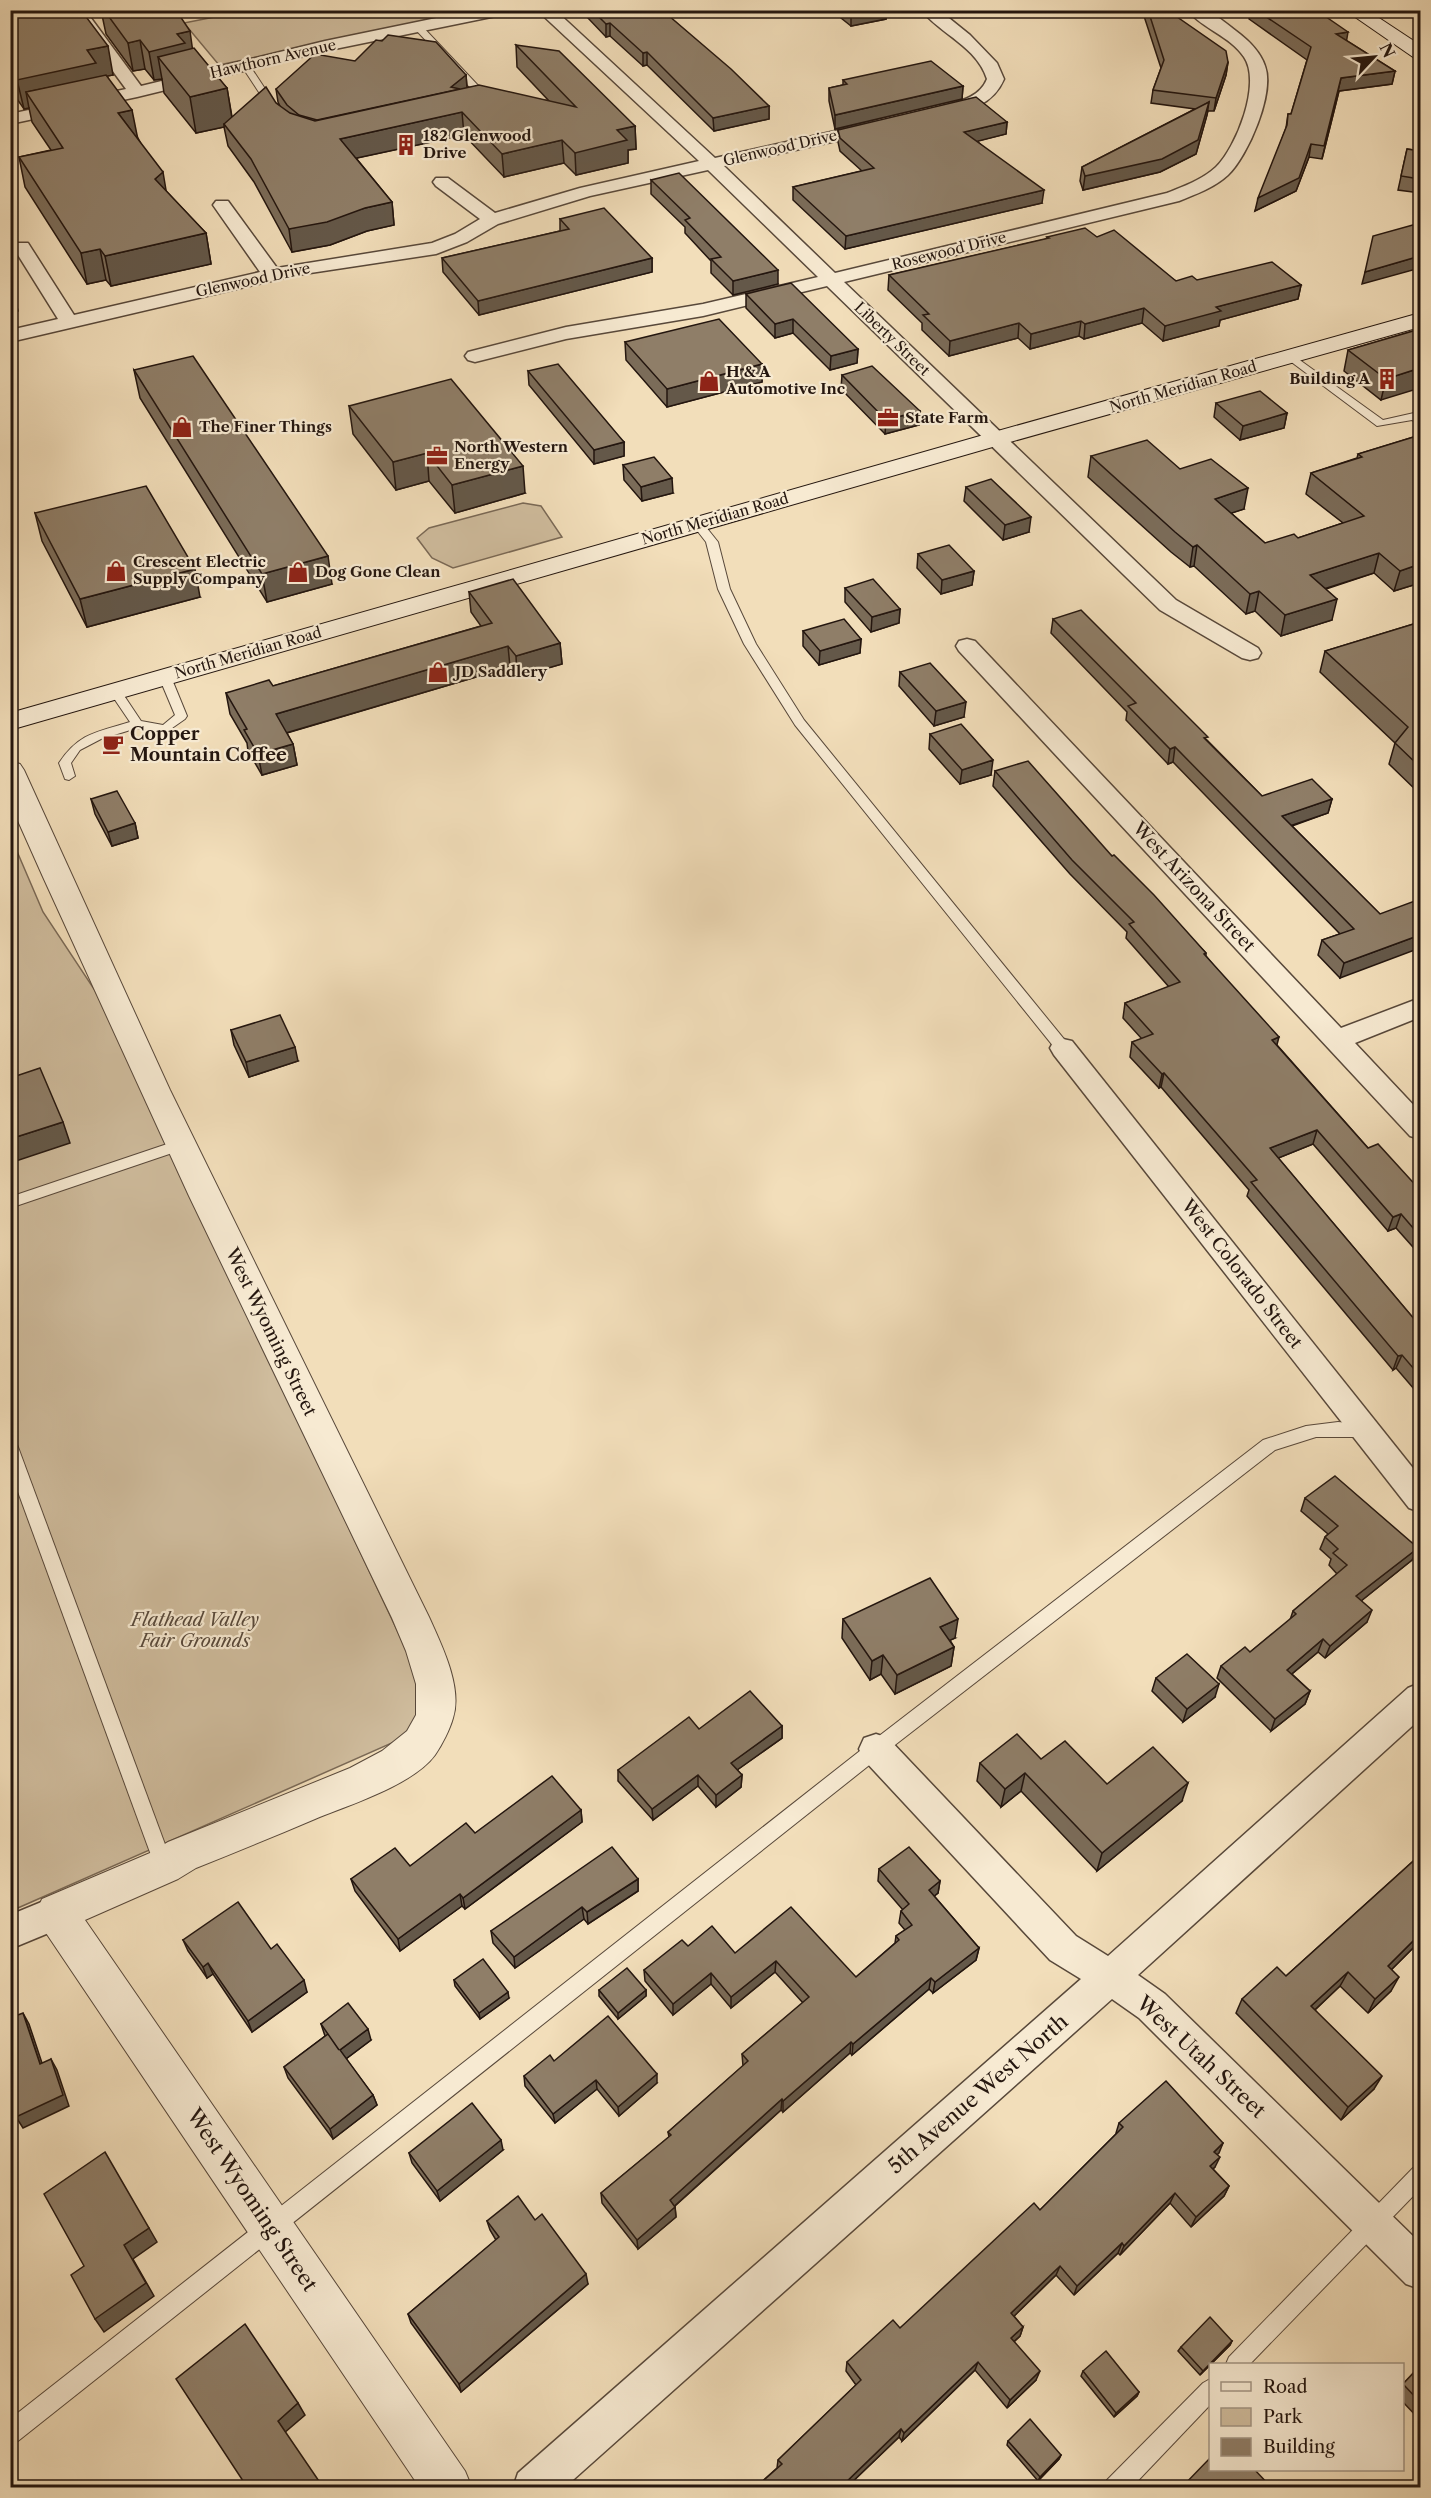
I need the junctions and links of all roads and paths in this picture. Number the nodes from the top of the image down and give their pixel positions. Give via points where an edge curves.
1 (76, 10) edge
2 (501, 10) edge
3 (545, 10) edge
4 (929, 10) edge
5 (1195, 10) edge
6 (1354, 10) edge
7 (418, 27) junction
8 (1420, 53) edge
9 (245, 65) junction
10 (137, 92) junction
11 (475, 105) edge
12 (277, 112) edge
13 (929, 115) edge
14 (10, 119) edge
15 (895, 123) edge
16 (711, 164) junction
17 (442, 182) dead end
18 (222, 206) dead end
19 (492, 220) junction
20 (22, 246) dead end
21 (272, 275) junction
22 (830, 279) junction
23 (1420, 320) edge
24 (69, 322) junction
25 (10, 336) edge
26 (475, 356) dead end
27 (1290, 356) junction
28 (1418, 417) edge
29 (995, 439) junction
30 (698, 524) junction
31 (967, 646) dead end
32 (1250, 653) dead end
33 (165, 677) junction
34 (115, 691) junction
35 (10, 722) edge
36 (137, 724) junction
37 (10, 770) edge
38 (69, 777) dead end
39 (1420, 1007) edge
40 (1338, 1040) junction
41 (1063, 1048) joint
42 (1420, 1129) edge
43 (179, 1145) junction
44 (10, 1203) edge
45 (1365, 1430) junction
46 (10, 1447) edge
47 (1420, 1499) edge
48 (1420, 1698) edge
49 (876, 1749) junction
50 (164, 1866) junction
51 (57, 1913) junction
52 (10, 1932) edge
53 (1110, 1977) junction
54 (1420, 2175) edge
55 (1373, 2224) junction
56 (270, 2228) junction
57 (1420, 2270) edge
58 (1237, 2363) edge
59 (1209, 2391) edge
60 (10, 2433) edge
61 (448, 2487) edge
62 (533, 2487) edge
63 (1115, 2487) edge

1 - 10 street
2 - 7 street, Hawthorn Avenue
3 - 16 street, Liberty Street
4 - 13 street via 990,64 998,79 996,87 980,100
5 - 22 street, Rosewood Drive via 1246,48 1259,72 1245,140 1236,157 1220,173 1173,197
6 - 8 main road
7 - 9 street, Hawthorn Avenue
7 - 11 lane via 484,97
9 - 10 street, Hawthorn Avenue
9 - 12 lane
10 - 14 street, Hawthorn Avenue
15 - 16 street, Glenwood Drive
16 - 19 street, Glenwood Drive via 586,192
16 - 22 street, Liberty Street
17 - 19 street
18 - 21 street
19 - 21 street, Glenwood Drive via 436,248
20 - 24 street
21 - 24 street, Glenwood Drive
22 - 26 street, Rosewood Drive via 703,310 566,333
22 - 29 street, Liberty Street
23 - 27 main road, North Meridian Road
24 - 25 street, Glenwood Drive
27 - 28 lane via 1381,424
27 - 29 main road, North Meridian Road
29 - 30 main road, North Meridian Road
29 - 32 street, Liberty Street via 1168,605
30 - 33 main road, North Meridian Road
30 - 41 lane via 712,542 724,589 750,644 799,722
31 - 40 street, West Arizona Street
33 - 34 main road, North Meridian Road
33 - 36 lane via 181,716 165,729
34 - 35 main road, North Meridian Road
34 - 36 lane
36 - 38 lane via 76,747 65,763
37 - 43 main road, West Wyoming Street
39 - 40 street
40 - 42 street, West Arizona Street
41 - 45 street, West Colorado Street
43 - 44 lane
43 - 50 main road, West Wyoming Street via 410,1617 435,1684 435,1716 421,1743 396,1764
45 - 47 street, West Colorado Street
45 - 49 lane via 1326,1428 1295,1434 1269,1445
46 - 50 lane
48 - 53 street, 5th Avenue West North
49 - 53 street, West Utah Street via 1063,1948
49 - 56 lane
50 - 51 main road, West Wyoming Street
51 - 52 street
51 - 56 main road, West Wyoming Street
53 - 55 street, West Utah Street via 1152,2006
53 - 62 street, 5th Avenue West North
54 - 55 lane
55 - 57 street, West Utah Street
55 - 58 lane
56 - 60 lane
56 - 61 main road, West Wyoming Street
59 - 63 lane

